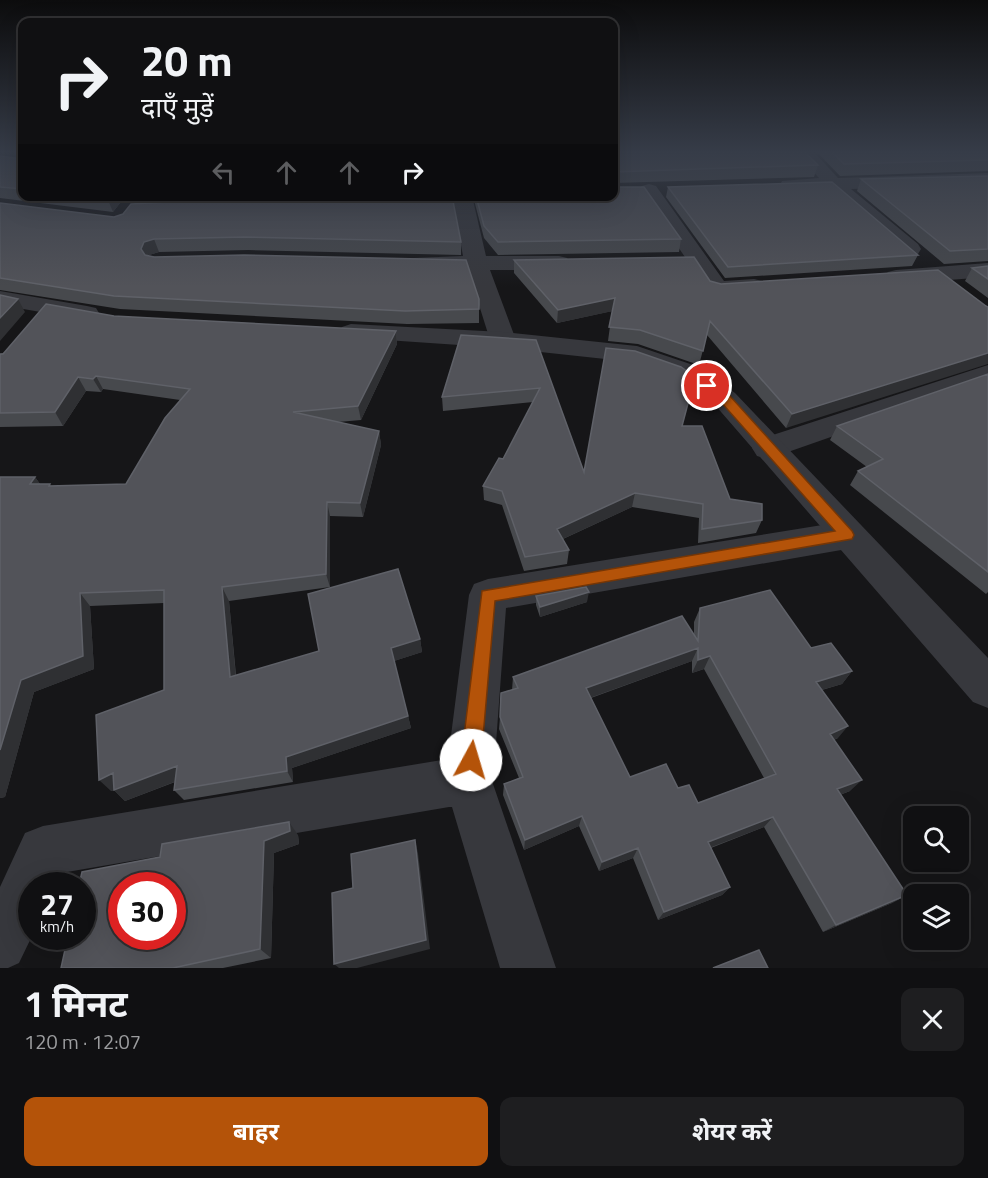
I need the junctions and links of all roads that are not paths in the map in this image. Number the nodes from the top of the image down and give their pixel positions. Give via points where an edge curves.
1 (653, 196) edge
2 (859, 196) edge
3 (463, 201) edge
4 (674, 261) edge
5 (698, 261) junction
6 (397, 262) edge
7 (582, 263) edge
8 (477, 264) junction
9 (988, 270) edge
10 (937, 273) junction
11 (870, 279) edge
12 (776, 285) edge
13 (963, 293) edge
14 (0, 298) edge
15 (109, 317) edge
16 (329, 330) edge
17 (503, 340) junction
18 (988, 373) edge
19 (768, 448) junction
20 (847, 535) junction
21 (988, 688) edge
22 (469, 784) junction
23 (0, 945) edge
24 (528, 968) edge

1 - 5 street
2 - 10 street
3 - 8 street
4 - 5 street
5 - 12 street via 717,288
6 - 8 street
7 - 8 street
8 - 17 street
9 - 10 street
10 - 11 street
10 - 13 street
14 - 15 street via 40,315
16 - 17 street
17 - 19 street via 637,354 689,373 726,399
18 - 19 street
19 - 20 street
20 - 21 street
20 - 22 street via 488,596
22 - 23 street via 449,783 43,851
22 - 24 street

